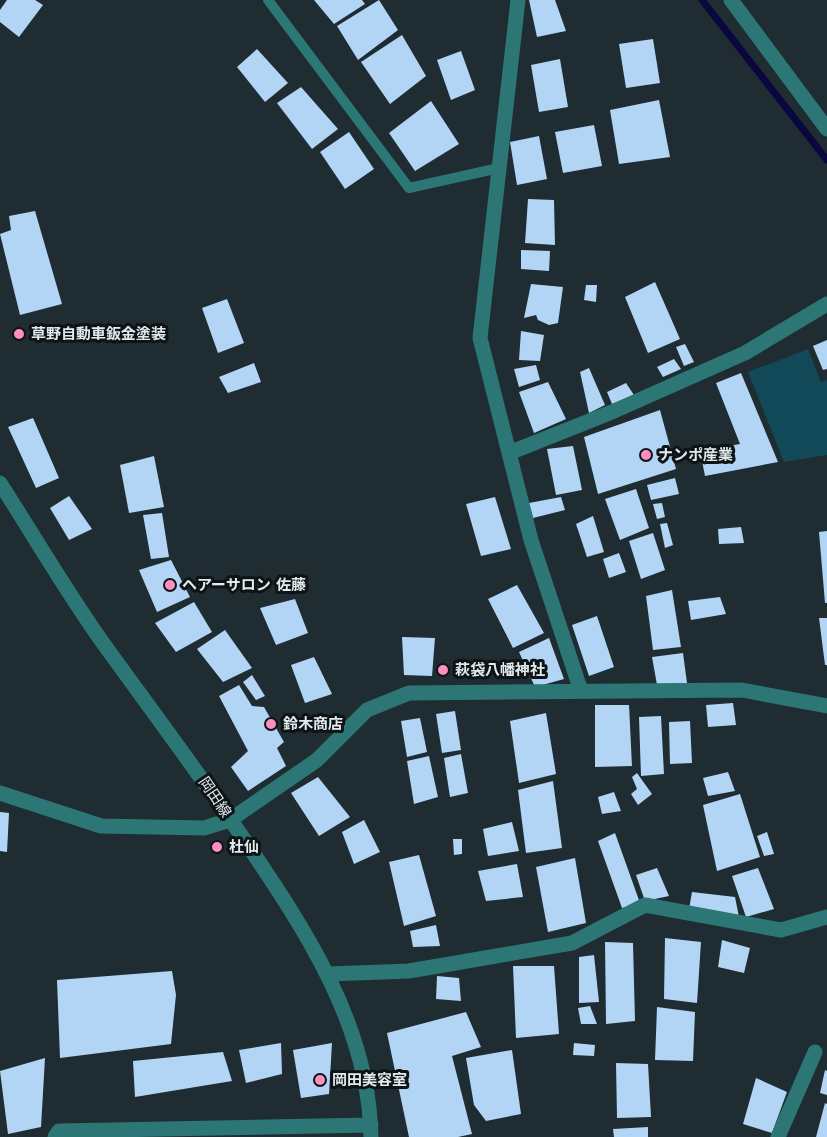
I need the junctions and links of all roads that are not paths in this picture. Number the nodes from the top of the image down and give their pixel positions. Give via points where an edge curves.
1 (268, 0) edge
2 (518, 0) edge
3 (731, 0) edge
4 (827, 129) edge
5 (499, 168) junction
6 (827, 304) edge
7 (509, 453) junction
8 (0, 483) edge
9 (581, 691) junction
10 (827, 706) edge
11 (0, 793) edge
12 (231, 820) junction
13 (827, 917) edge
14 (328, 974) junction
15 (815, 1052) dead end
16 (371, 1131) edge
17 (55, 1137) edge
18 (778, 1137) edge

1 - 5 lane via 409,188
2 - 5 street
3 - 4 street
5 - 7 street via 480,338
6 - 7 street via 745,353
7 - 9 street via 531,540
8 - 12 street, 岡田線 via 101,640
9 - 10 street via 742,690
9 - 12 street via 410,693 367,710 317,760
11 - 12 street via 101,826 204,828
12 - 14 street, 岡田線 via 291,909
13 - 14 street via 780,930 645,905 572,943 409,971
14 - 16 street, 岡田線 via 357,1045
15 - 18 street
16 - 17 street via 58,1131

